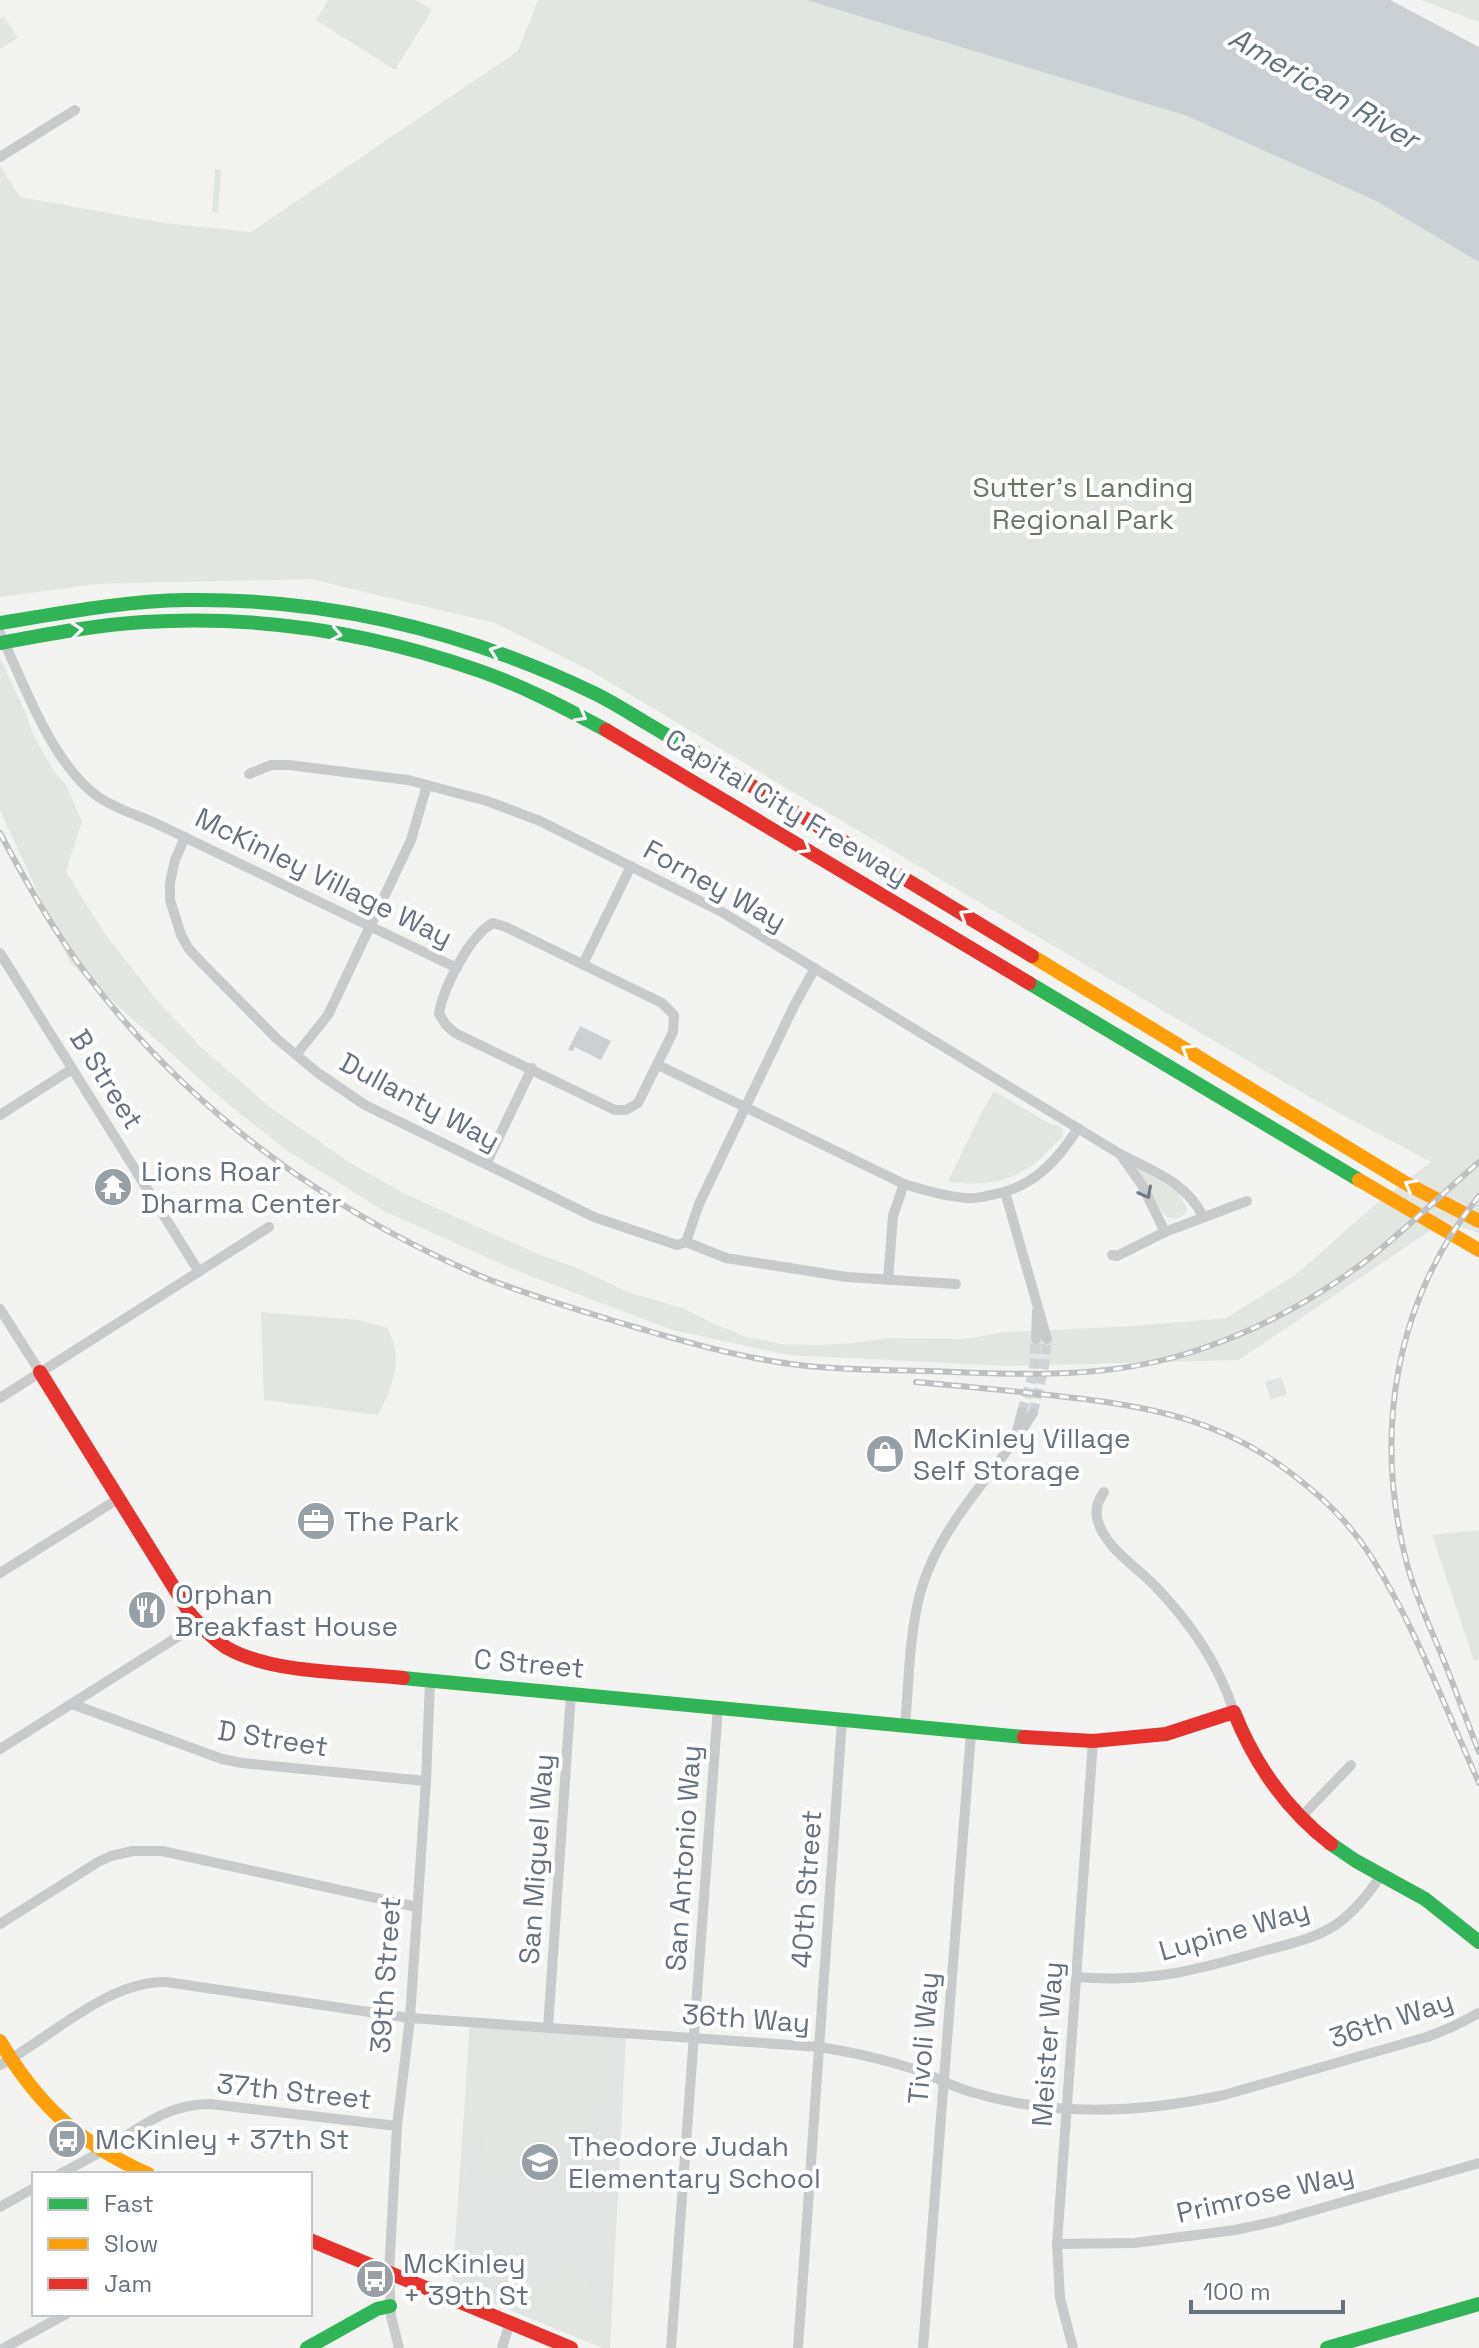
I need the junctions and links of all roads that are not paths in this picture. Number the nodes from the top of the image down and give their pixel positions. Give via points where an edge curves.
1 (75, 110) dead end
2 (0, 157) edge
3 (0, 623) edge
4 (0, 633) edge
5 (0, 643) edge
6 (249, 774) dead end
7 (427, 785) junction
8 (185, 837) junction
9 (631, 866) junction
10 (369, 926) junction
11 (0, 953) edge
12 (583, 964) junction
13 (457, 968) junction
14 (815, 968) junction
15 (296, 1055) junction
16 (658, 1065) junction
17 (532, 1068) junction
18 (72, 1069) junction
19 (744, 1108) junction
20 (0, 1115) edge
21 (1078, 1128) junction
22 (1120, 1154) junction
23 (486, 1164) junction
24 (904, 1184) junction
25 (1005, 1192) junction
26 (1247, 1201) dead end
27 (1203, 1217) junction
28 (1479, 1221) edge
29 (269, 1227) dead end
30 (1165, 1232) junction
31 (686, 1242) junction
32 (1479, 1250) edge
33 (1112, 1255) dead end
34 (199, 1272) junction
35 (888, 1280) junction
36 (956, 1284) dead end
37 (0, 1309) edge
38 (1042, 1339) tunnel mouth
39 (40, 1372) junction
40 (0, 1398) edge
41 (1028, 1412) tunnel mouth
42 (1104, 1492) dead end
43 (118, 1499) junction
44 (0, 1573) edge
45 (198, 1624) junction
46 (430, 1680) junction
47 (571, 1693) junction
48 (72, 1704) junction
49 (718, 1707) junction
50 (1234, 1712) junction
51 (842, 1720) junction
52 (905, 1726) junction
53 (971, 1733) junction
54 (1093, 1741) junction
55 (0, 1749) edge
56 (1351, 1765) dead end
57 (426, 1781) junction
58 (1301, 1817) junction
59 (1382, 1874) junction
60 (417, 1907) junction
61 (0, 1924) edge
62 (1479, 1942) edge
63 (1076, 1977) junction
64 (1479, 2013) edge
65 (410, 2018) junction
66 (548, 2028) junction
67 (694, 2038) junction
68 (0, 2041) edge
69 (819, 2047) junction
70 (6, 2062) edge
71 (943, 2081) junction
72 (1066, 2109) junction
73 (397, 2126) junction
74 (103, 2150) junction
75 (1479, 2163) edge
76 (64, 2172) edge
77 (143, 2172) edge
78 (32, 2189) edge
79 (0, 2207) edge
80 (312, 2241) edge
81 (1057, 2244) junction
82 (389, 2273) junction
83 (1479, 2304) edge
84 (390, 2306) junction
85 (62, 2316) edge
86 (510, 2322) junction
87 (4, 2348) edge
88 (307, 2348) edge
89 (399, 2348) edge
90 (502, 2348) edge
91 (571, 2348) edge
92 (671, 2348) edge
93 (798, 2348) edge
94 (923, 2348) edge
95 (1073, 2348) edge
96 (1327, 2348) edge

1 - 2 street
28 -> 3 main road, Capital City Freeway via 1407,1184 598,695 520,660 439,632 271,602 185,600 100,606
4 - 8 street, McKinley Village Way via 56,750 84,785 109,804
5 -> 32 main road, Capital City Freeway via 146,622 231,622 316,630 400,646 482,671 560,704 635,745
6 - 7 street, Forney Way via 289,765
7 - 9 street, Forney Way via 540,821
7 - 10 street via 411,840
8 - 10 street, McKinley Village Way
8 - 15 street, Dullanty Way via 170,883 181,935 202,963
9 - 12 street
9 - 14 street, Forney Way
10 - 13 street, McKinley Village Way
10 - 15 street via 328,1015
11 - 18 street, B Street
12 - 13 street, McKinley Village Way via 493,923 476,937
12 - 16 street, McKinley Village Way via 662,1003 674,1015 673,1032
13 - 17 street via 440,1004 446,1025
14 - 19 street
14 - 21 street, Forney Way
15 - 23 street, Dullanty Way via 365,1105
16 - 17 street via 638,1103 626,1110 615,1110
16 - 19 street
17 - 23 street
18 - 20 street
18 - 34 street, B Street
19 - 24 street
19 - 31 street
21 - 22 street, Forney Way
21 - 25 street via 1052,1164
22 - 27 street, Forney Way via 1188,1193
22 -> 30 street, Forney Way
23 - 31 street, Dullanty Way via 594,1217 677,1245
24 - 25 street via 969,1199
24 - 35 street via 893,1216
25 - 38 street via 1036,1297
26 - 27 street
27 - 30 street
29 - 34 street
30 - 33 street
31 - 35 street, Dullanty Way via 726,1258
34 - 39 street
35 - 36 street, Dullanty Way
37 - 39 street, C Street
39 - 40 street
39 - 43 main road, C Street
41 - 52 street via 959,1515 921,1590
42 - 50 street via 1096,1512 1107,1541 1187,1624 1228,1692
43 - 44 street
43 - 45 main road, C Street
45 - 46 main road, C Street via 225,1648 257,1661
45 - 48 street
46 - 47 main road, C Street
46 - 57 street, 39th Street
47 - 49 main road, C Street
47 - 66 street, San Miguel Way
48 - 55 street
48 - 57 street, D Street via 222,1759
49 - 51 main road, C Street
49 - 67 street, San Antonio Way
50 - 54 main road, C Street via 1166,1734
50 - 58 main road via 1261,1770
51 - 52 main road, C Street
51 - 69 street, 40th Street
52 - 53 main road, C Street
53 - 54 main road, C Street
53 - 71 street, Tivoli Way
54 - 63 street, Meister Way
56 - 58 street
57 - 60 street, 39th Street
58 - 59 main road via 1355,1860
59 - 62 main road via 1437,1907
59 - 63 street, Lupine Way via 1353,1911 1306,1939 1163,1976
60 - 61 street via 148,1850 98,1862
60 - 65 street, 39th Street
63 - 72 street, Meister Way
64 - 72 street, 36th Way via 1427,2037 1224,2095 1157,2107
65 - 66 street, 36th Way
65 - 70 street, 36th Way via 166,1982 141,1984 110,1995
65 - 73 street, 39th Street
66 - 67 street, 36th Way
67 - 69 street, 36th Way
67 - 92 street, San Antonio Way
68 - 70 main road
69 - 71 street, 36th Way via 891,2062
69 - 93 street, 40th Street
70 - 74 main road via 69,2127
71 - 72 street, 36th Way via 995,2098
71 - 94 street, Tivoli Way
72 - 81 street, Meister Way
73 - 74 street, 37th Street via 193,2104 163,2114
73 - 82 street, 39th Street
74 - 76 street, 37th Street
74 - 77 main road
75 - 81 street, Primrose Way via 1235,2230 1134,2243
78 - 79 street
80 - 82 main road
81 - 95 street, Meister Way via 1060,2298
82 - 84 street
82 - 86 main road
83 - 96 main road
84 - 88 main road
84 - 89 street
85 - 87 street
86 - 90 street
86 - 91 main road

